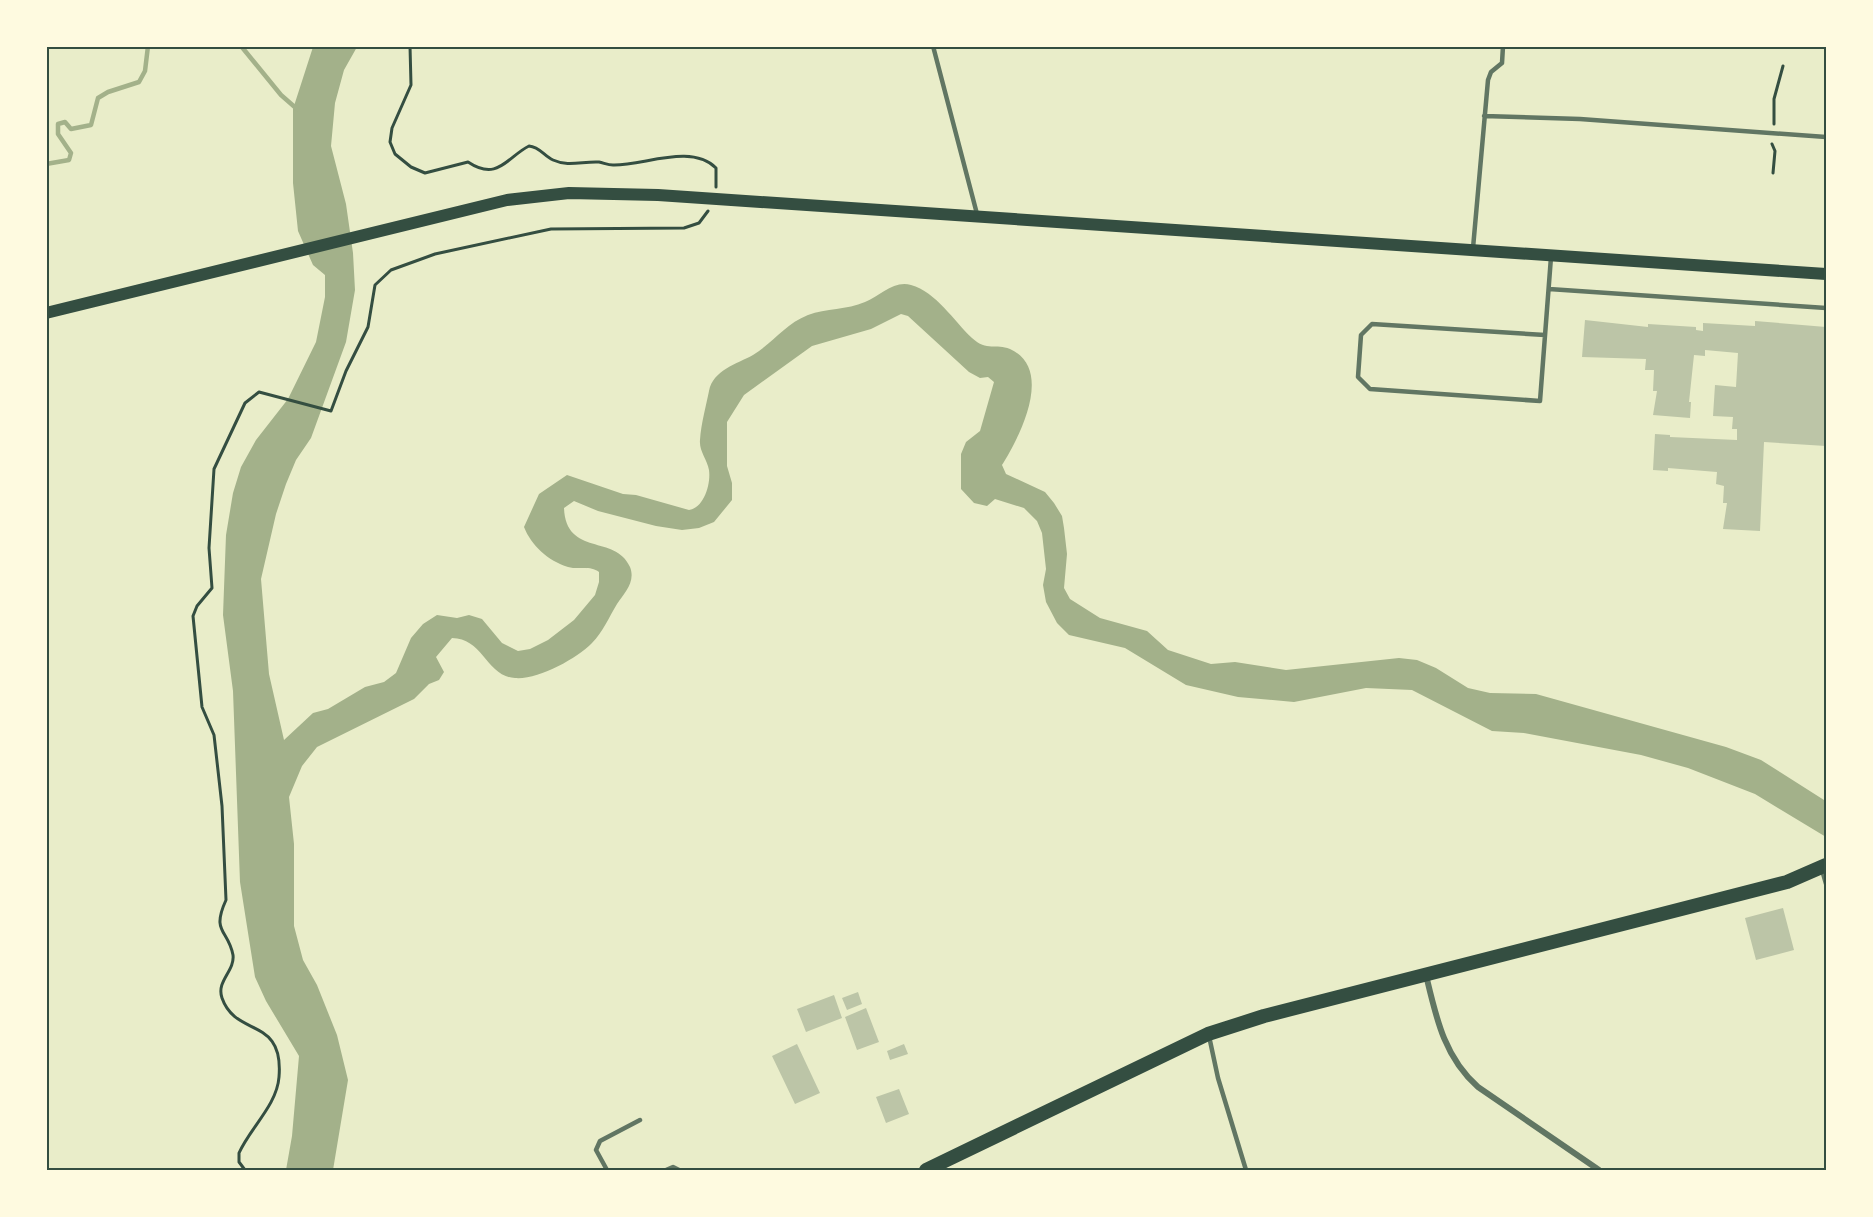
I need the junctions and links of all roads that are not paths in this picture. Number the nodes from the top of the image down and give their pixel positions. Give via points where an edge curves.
1 (933, 46) edge
2 (1503, 46) edge
3 (1484, 116) junction
4 (1827, 137) edge
5 (978, 217) junction
6 (1473, 251) junction
7 (1551, 257) junction
8 (1827, 274) edge
9 (1549, 289) junction
10 (1827, 308) edge
11 (46, 313) edge
12 (1545, 335) junction
13 (1824, 866) edge
14 (1827, 884) edge
15 (1426, 975) junction
16 (1208, 1034) junction
17 (640, 1120) dead end
18 (607, 1170) edge
19 (666, 1170) edge
20 (679, 1170) edge
21 (926, 1170) edge
22 (1246, 1170) edge
23 (1599, 1170) edge

1 - 5 lane
2 - 3 lane via 1502,63 1488,80
3 - 4 lane
3 - 6 lane
5 - 6 main road
5 - 11 main road via 658,195 569,193 507,200
6 - 7 main road
7 - 8 main road
7 - 9 lane
9 - 10 lane
9 - 12 lane
12 - 12 lane via 1540,401 1370,389 1358,377 1361,335 1372,324
13 - 14 lane
13 - 15 main road via 1787,882
15 - 16 main road
15 - 23 street via 1440,1031 1462,1071 1478,1087
16 - 21 main road
16 - 22 lane
17 - 18 lane via 600,1141 596,1150
19 - 20 lane

